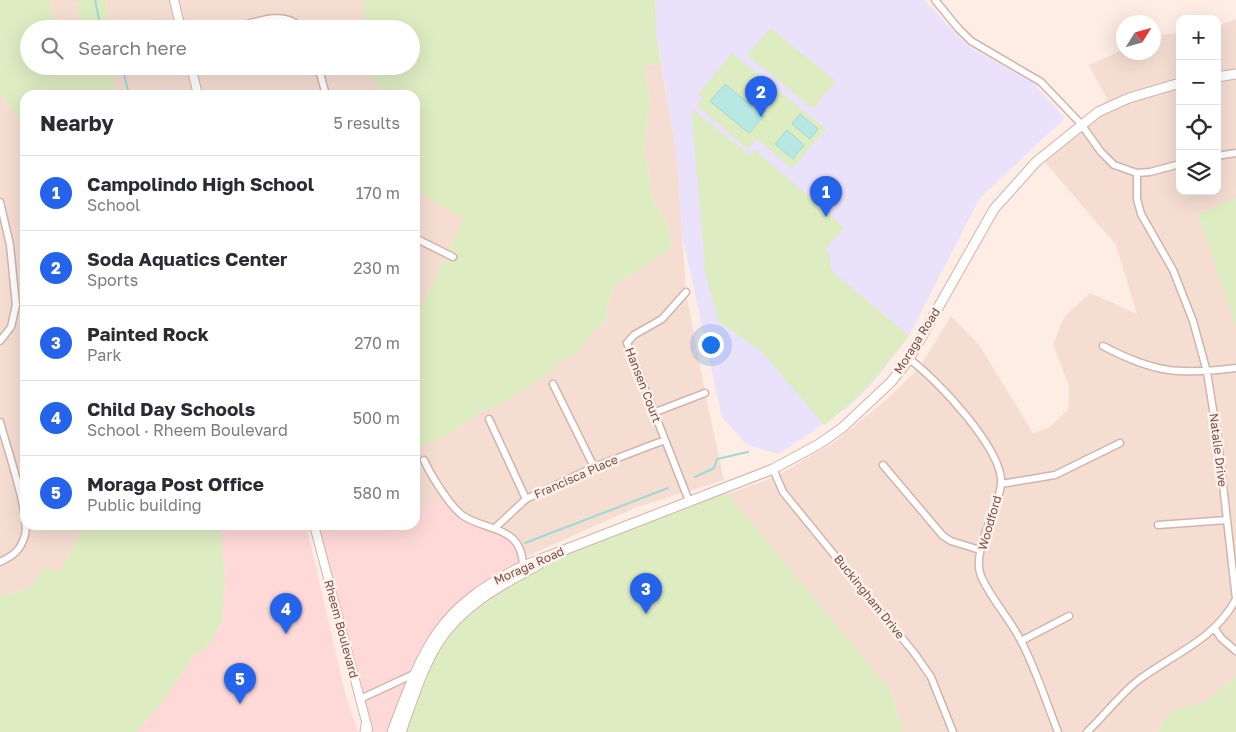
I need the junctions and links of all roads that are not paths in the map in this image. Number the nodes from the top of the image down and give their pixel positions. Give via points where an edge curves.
1 (174, 0) edge
2 (936, 0) edge
3 (179, 20) edge
4 (268, 20) edge
5 (291, 20) edge
6 (1236, 74) edge
7 (193, 75) edge
8 (320, 75) edge
9 (1221, 76) edge
10 (1176, 84) edge
11 (197, 90) edge
12 (325, 90) edge
13 (1081, 124) junction
14 (1236, 153) edge
15 (1221, 155) edge
16 (1176, 165) edge
17 (1137, 173) junction
18 (0, 202) edge
19 (420, 240) edge
20 (453, 257) dead end
21 (686, 292) dead end
22 (0, 341) edge
23 (1103, 346) dead end
24 (909, 359) junction
25 (1236, 368) edge
26 (1207, 372) junction
27 (553, 384) dead end
28 (705, 393) dead end
29 (653, 413) junction
30 (489, 419) dead end
31 (0, 422) edge
32 (665, 440) junction
33 (1120, 443) dead end
34 (424, 460) dead end
35 (883, 465) dead end
36 (594, 467) junction
37 (773, 469) junction
38 (1001, 484) junction
39 (20, 498) edge
40 (526, 499) junction
41 (689, 502) junction
42 (1226, 520) junction
43 (1158, 525) dead end
44 (495, 528) junction
45 (25, 530) edge
46 (315, 530) edge
47 (571, 547) junction
48 (980, 550) junction
49 (0, 562) edge
50 (523, 566) junction
51 (1069, 616) dead end
52 (1215, 629) junction
53 (1021, 641) junction
54 (1236, 651) edge
55 (414, 674) junction
56 (360, 699) junction
57 (367, 730) edge
58 (392, 732) edge
59 (401, 732) edge
60 (953, 732) edge
61 (1058, 732) edge
62 (1087, 732) edge

1 - 3 street
2 - 13 street via 971,41 1041,82
4 - 5 street
6 - 9 main road
7 - 11 street
8 - 12 street
10 - 13 main road, Moraga Road via 1129,98
13 - 17 street via 1114,165
13 - 24 main road, Moraga Road via 1036,162 994,209
14 - 15 street
16 - 17 street
17 - 26 street, Natalie Drive via 1137,199 1142,214 1173,270 1193,322
18 - 22 street via 10,245 16,305 11,327
19 - 20 street
21 - 29 street, Hansen Court via 662,319 634,335 627,343
23 - 26 street via 1153,368
24 - 37 main road, Moraga Road via 891,382 842,428
24 - 38 street, Woodford via 931,378 979,432 996,460
25 - 26 street
26 - 42 street, Natalie Drive
27 - 36 street
28 - 29 street
29 - 32 street, Hansen Court
30 - 40 street
31 - 39 street
32 - 36 street, Francisca Place
32 - 41 street, Hansen Court
33 - 38 street via 1056,475
34 - 44 street via 431,476 461,515
35 - 48 street via 943,536
36 - 40 street, Francisca Place
37 - 41 main road, Moraga Road
37 - 60 street, Buckingham Drive via 783,492 931,677
38 - 48 street, Woodford
40 - 44 street, Francisca Place
41 - 47 main road, Moraga Road
42 - 43 street
42 - 52 street, Natalie Drive via 1236,599
44 - 50 street via 514,540 523,558
45 - 49 street via 16,555
46 - 56 street, Rheem Boulevard
47 - 50 main road, Moraga Road
47 - 59 main road, Moraga Road via 496,588 453,624 424,669
48 - 53 street, Woodford via 981,575
50 - 55 main road, Moraga Road via 492,581 447,618 432,637
51 - 53 street
52 - 54 street
52 - 62 street, Natalie Drive via 1134,684
53 - 61 street, Woodford
55 - 56 street
55 - 58 main road, Moraga Road
56 - 57 street, Rheem Boulevard

